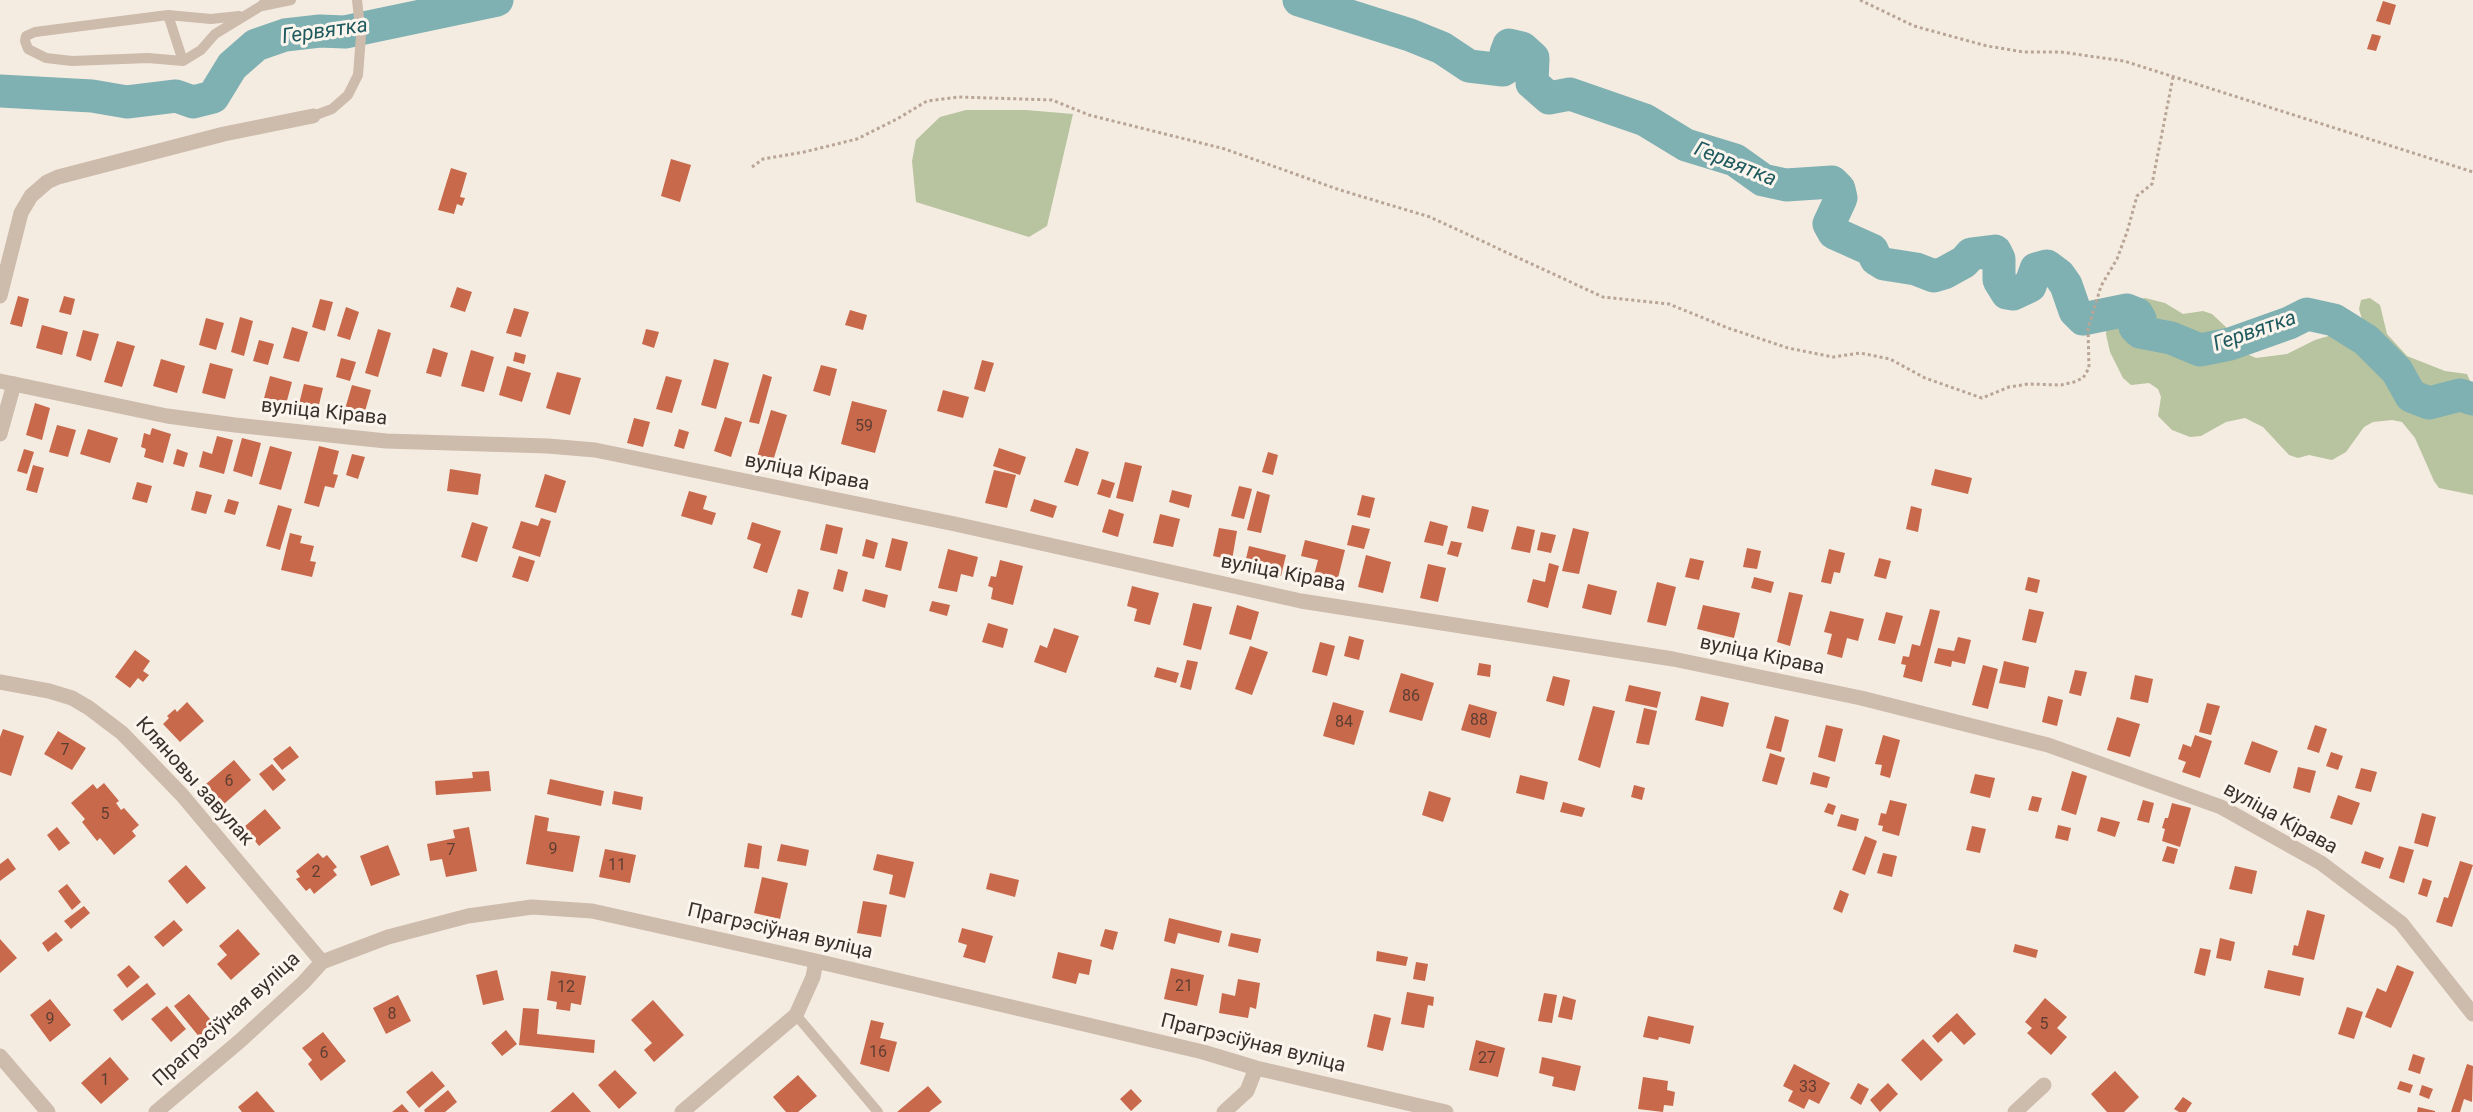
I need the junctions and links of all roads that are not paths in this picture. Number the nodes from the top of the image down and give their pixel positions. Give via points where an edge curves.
1 (291, 0) edge
2 (357, 0) edge
3 (264, 3) edge
4 (168, 15) junction
5 (242, 16) junction
6 (183, 62) junction
7 (313, 116) joint
8 (0, 296) edge
9 (7, 383) edge
10 (0, 434) edge
11 (0, 682) edge
12 (816, 961) junction
13 (322, 962) junction
14 (2473, 1014) edge
15 (796, 1015) junction
16 (0, 1056) edge
17 (1256, 1068) junction
18 (2044, 1085) dead end
19 (48, 1112) edge
20 (156, 1112) edge
21 (682, 1112) edge
22 (878, 1112) edge
23 (1224, 1112) edge
24 (1446, 1112) edge
25 (2015, 1112) edge

1 - 3 lane
2 - 7 lane via 362,36 358,75 348,95 332,109
3 - 5 lane
4 - 5 lane via 211,19
4 - 6 lane
4 - 6 lane via 35,32 26,36 26,45 46,58 72,61 148,58
5 - 6 lane
7 - 8 street via 224,134 47,182 31,196 21,213
9 - 10 street
9 - 14 street, вуліца Кірава via 167,416 246,426 386,441 595,450 1301,601 1673,659 1861,698 2036,742 2221,807 2321,864 2401,923
11 - 13 street, Кляновы завулак via 72,698 122,733 182,795
12 - 13 street, Прагрэсіўная вуліца via 592,911 532,907 468,916 388,937
12 - 15 street
12 - 17 street, Прагрэсіўная вуліца via 1203,1052
13 - 20 street, Прагрэсіўная вуліца via 241,1040
15 - 21 street
15 - 22 lane
16 - 19 street
17 - 23 street via 1247,1091
17 - 24 street, Прагрэсіўная вуліца
18 - 25 street

